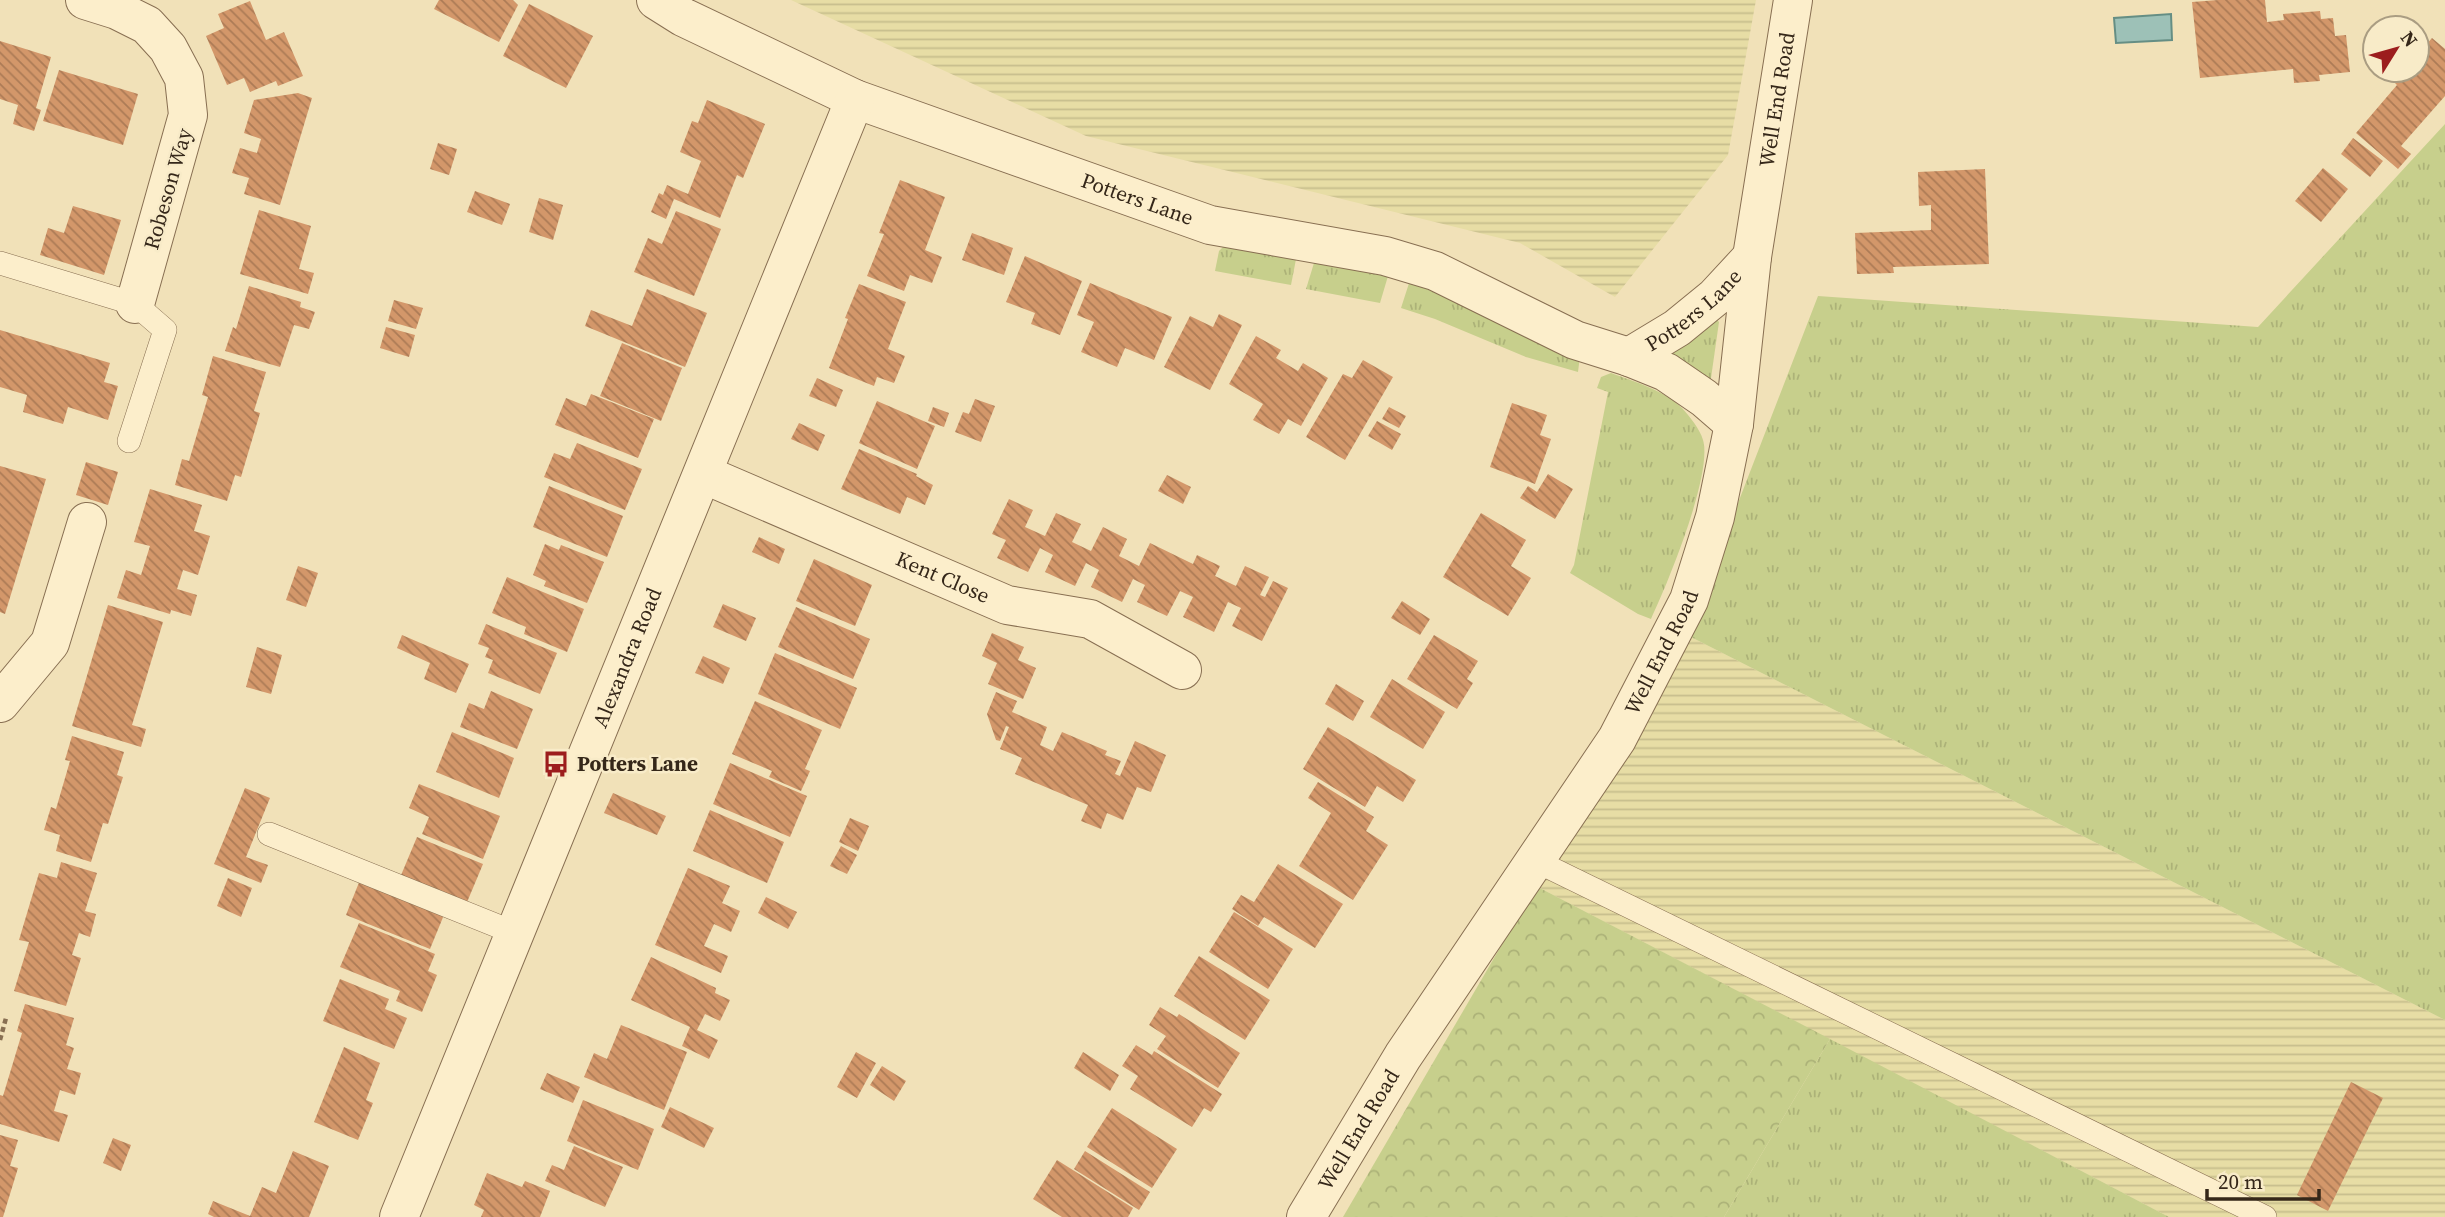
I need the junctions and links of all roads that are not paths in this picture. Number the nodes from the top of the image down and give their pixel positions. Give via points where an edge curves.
1 (85, 0) edge
2 (656, 0) edge
3 (1793, 0) edge
4 (855, 99) junction
5 (1752, 257) junction
6 (0, 263) edge
7 (135, 304) junction
8 (1629, 357) junction
9 (1734, 424) junction
10 (129, 441) dead end
11 (703, 474) junction
12 (87, 522) dead end
13 (1182, 670) dead end
14 (0, 703) edge
15 (269, 834) dead end
16 (1536, 861) junction
17 (515, 933) junction
18 (399, 1217) edge
19 (1306, 1217) edge
20 (2265, 1217) edge

1 - 7 street, Robeson Way via 147,25 168,48 184,78 188,115
2 - 4 street, Potters Lane via 683,18
3 - 5 street, Well End Road
4 - 8 street, Potters Lane via 1210,225 1385,256 1435,271 1575,340
4 - 11 street, Alexandra Road
5 - 8 street, Potters Lane via 1715,298
5 - 9 street, Well End Road
6 - 7 lane
7 - 10 lane via 165,330
8 - 9 street, Potters Lane via 1666,372
9 - 16 street, Well End Road via 1716,517 1689,600 1619,736
11 - 13 street, Kent Close via 1007,605 1090,620
11 - 17 street, Alexandra Road
12 - 14 street via 50,643
15 - 17 lane
16 - 19 street, Well End Road via 1403,1056
16 - 20 lane
17 - 18 street, Alexandra Road

